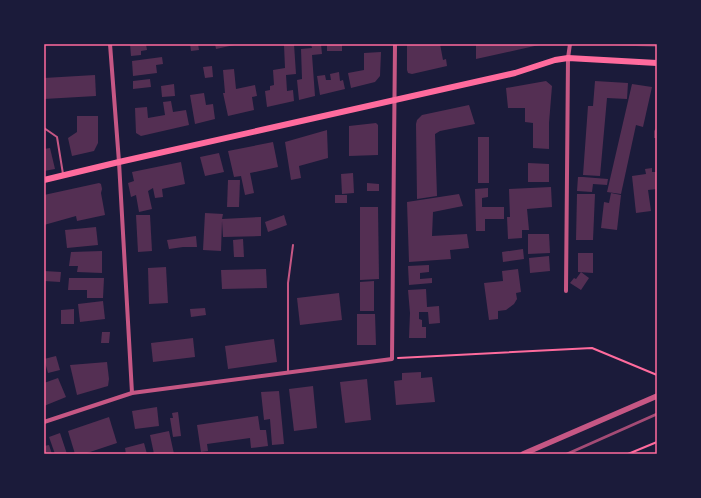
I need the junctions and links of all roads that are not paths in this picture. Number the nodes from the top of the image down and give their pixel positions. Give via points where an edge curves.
1 (110, 44) edge
2 (395, 44) edge
3 (570, 44) edge
4 (568, 58) junction
5 (657, 63) edge
6 (394, 100) junction
7 (44, 128) edge
8 (119, 162) junction
9 (63, 175) junction
10 (44, 180) edge
11 (293, 245) dead end
12 (566, 291) dead end
13 (288, 372) junction
14 (132, 393) junction
15 (657, 396) edge
16 (44, 422) edge
17 (523, 454) edge

1 - 8 street
2 - 6 street
3 - 4 street
4 - 5 main road
4 - 6 main road via 515,73
4 - 12 street
6 - 8 main road
6 - 13 street via 392,359
7 - 9 lane via 57,137
8 - 9 main road
8 - 14 street
9 - 10 main road
11 - 13 lane via 288,283
13 - 14 street
14 - 16 street
15 - 17 street

